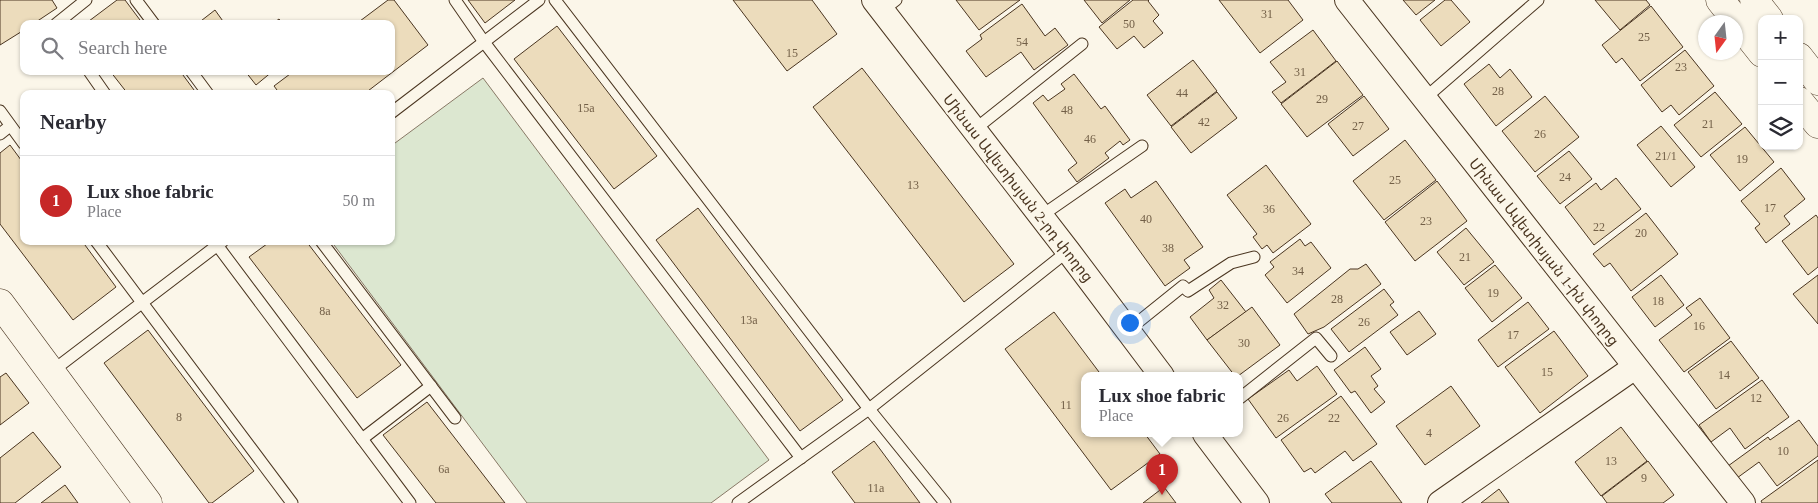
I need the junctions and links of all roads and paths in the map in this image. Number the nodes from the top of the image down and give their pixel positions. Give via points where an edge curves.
1 (86, 0) edge
2 (455, 0) edge
3 (539, 0) edge
4 (555, 0) edge
5 (1347, 0) edge
6 (1538, 0) edge
7 (1720, 0) edge
8 (1754, 0) edge
9 (140, 1) edge
10 (884, 4) edge
11 (1766, 15) edge
12 (61, 20) edge
13 (152, 20) edge
14 (484, 42) junction
15 (1082, 44) dead end
16 (1758, 48) edge
17 (1801, 60) edge
18 (92, 75) edge
19 (194, 75) edge
20 (1818, 81) edge
21 (103, 90) edge
22 (205, 90) edge
23 (1424, 99) junction
24 (1802, 105) edge
25 (395, 110) edge
26 (0, 111) edge
27 (1818, 124) edge
28 (10, 126) junction
29 (974, 130) junction
30 (0, 134) edge
31 (20, 139) edge
32 (1142, 146) dead end
33 (1041, 216) junction
34 (99, 245) edge
35 (215, 245) edge
36 (219, 245) edge
37 (324, 245) edge
38 (1068, 251) junction
39 (1254, 258) dead end
40 (0, 303) edge
41 (142, 303) junction
42 (1127, 331) junction
43 (1331, 356) dead end
44 (1635, 368) junction
45 (51, 372) junction
46 (1159, 372) edge
47 (431, 386) junction
48 (1243, 396) edge
49 (869, 409) junction
50 (455, 418) dead end
51 (1207, 437) edge
52 (362, 439) junction
53 (801, 458) junction
54 (148, 503) edge
55 (292, 503) edge
56 (410, 503) edge
57 (738, 503) edge
58 (945, 503) edge
59 (1257, 503) edge
60 (1440, 503) edge
61 (1742, 503) edge

1 - 12 lane
2 - 14 lane
3 - 14 lane
4 - 49 lane
5 - 23 street, Մինաս Ավետիսյան 1-ին փողոց
6 - 23 lane
7 - 16 street
8 - 11 street
9 - 13 lane
10 - 29 street, Մինաս Ավետիսյան 2-րդ փողոց
14 - 25 lane
14 - 53 lane
15 - 29 lane
17 - 20 street
18 - 21 lane
19 - 22 lane
23 - 44 street, Մինաս Ավետիսյան 1-ին փողոց
24 - 27 street
26 - 28 lane
28 - 30 lane
28 - 31 lane
29 - 33 street, Մինաս Ավետիսյան 2-րդ փողոց
32 - 33 lane
33 - 38 street, Մինաս Ավետիսյան 2-րդ փողոց
34 - 41 lane
35 - 41 lane
36 - 52 lane
37 - 47 lane
38 - 42 street, Մինաս Ավետիսյան 2-րդ փողոց
38 - 49 lane
39 - 42 lane via 1231,262 1188,291 1183,286
40 - 45 street
41 - 45 lane
41 - 55 lane
42 - 46 street, Մինաս Ավետիսյան 2-րդ փողոց
43 - 48 lane via 1316,338
44 - 60 street
44 - 61 street, Մինաս Ավետիսյան 1-ին փողոց
45 - 54 street
47 - 50 lane
47 - 52 lane
49 - 53 lane
49 - 58 lane
51 - 59 street
52 - 56 lane
53 - 57 lane

